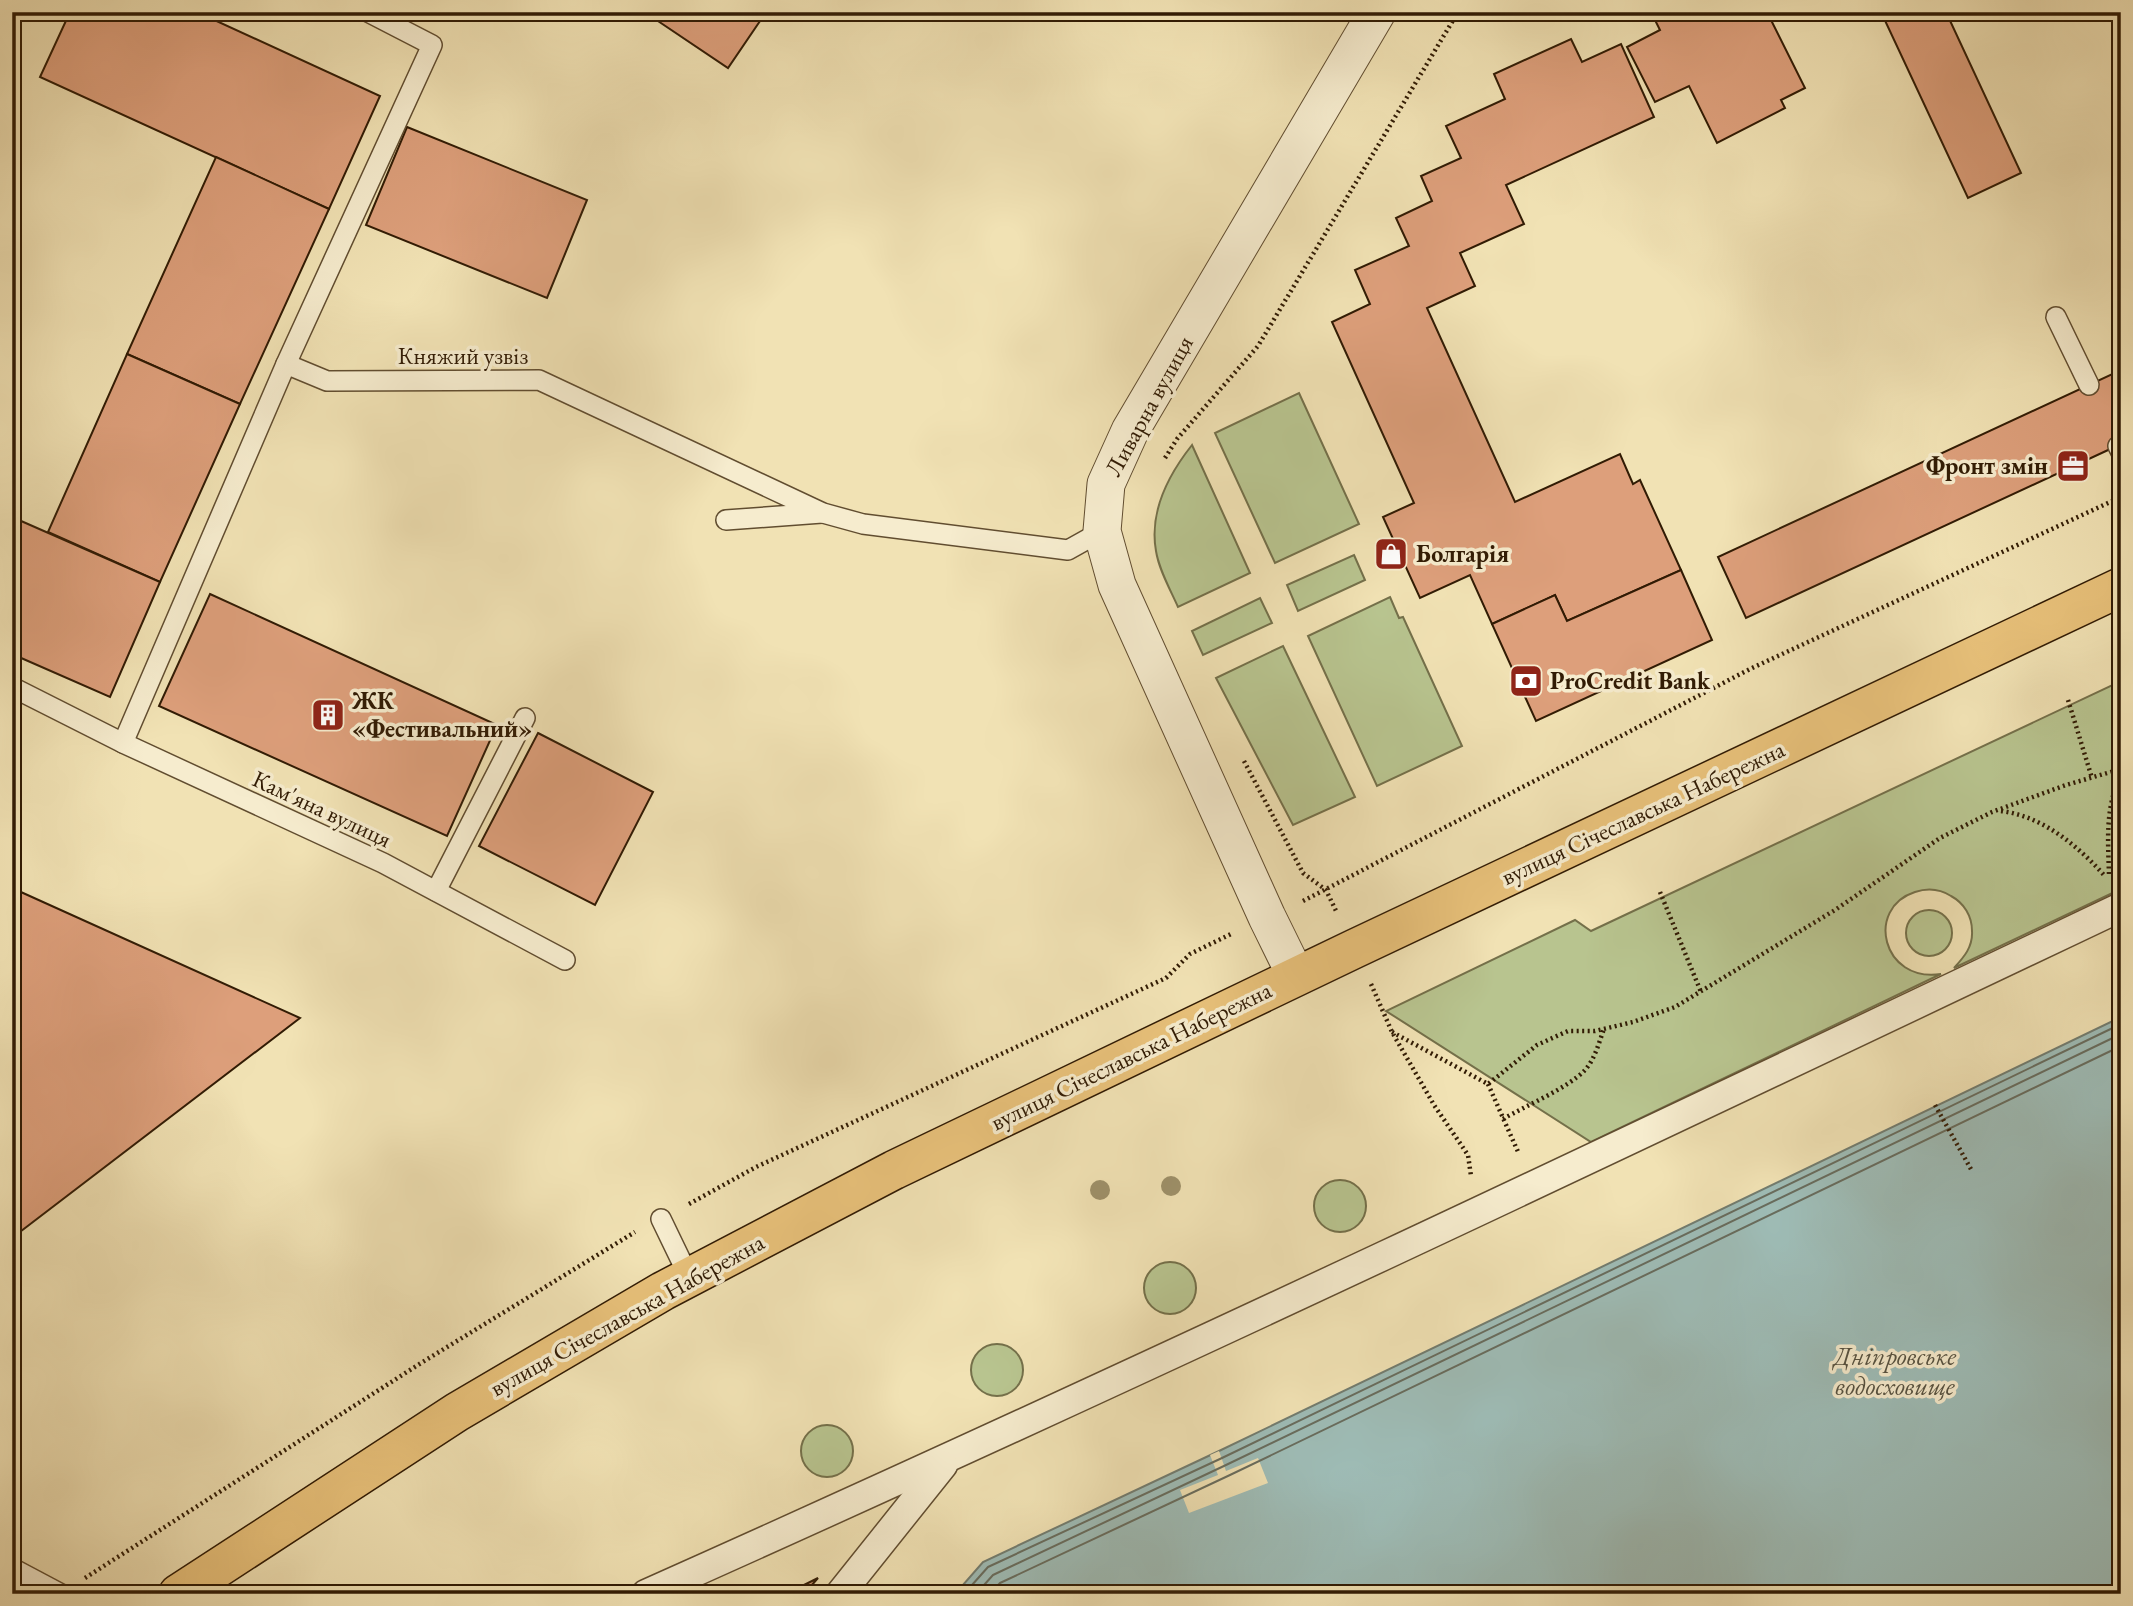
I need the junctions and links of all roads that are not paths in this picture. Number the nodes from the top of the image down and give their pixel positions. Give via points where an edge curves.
1 (368, 12) edge
2 (1377, 12) edge
3 (2056, 317) dead end
4 (286, 364) junction
5 (2089, 385) dead end
6 (823, 513) junction
7 (726, 520) dead end
8 (1102, 531) junction
9 (2121, 587) edge
10 (12, 687) edge
11 (525, 718) dead end
12 (123, 743) junction
13 (436, 891) junction
14 (2121, 907) edge
15 (565, 960) dead end
16 (1296, 976) junction
17 (661, 1219) road end
18 (690, 1278) junction
19 (947, 1459) junction
20 (12, 1568) edge
21 (61, 1594) edge
22 (178, 1594) edge
23 (646, 1594) edge
24 (840, 1594) edge

1 - 4 lane via 432,45
2 - 8 street, Ливарна вулиця via 1130,431 1106,484
3 - 5 lane
4 - 6 lane, Княжий узвіз via 327,381 539,380
4 - 12 lane
6 - 7 lane
6 - 8 lane, Княжий узвіз via 863,524 1068,550
8 - 16 street, Ливарна вулиця via 1116,585
9 - 16 main road, вулиця Січеславська Набережна
10 - 12 lane, Кам'яна вулиця
11 - 13 lane
12 - 13 lane, Кам'яна вулиця
13 - 15 lane, Кам'яна вулиця
14 - 19 street
16 - 18 main road, вулиця Січеславська Набережна via 894,1170
17 - 18 lane
18 - 22 main road, вулиця Січеславська Набережна via 457,1412
19 - 23 street
19 - 24 street
20 - 21 lane

